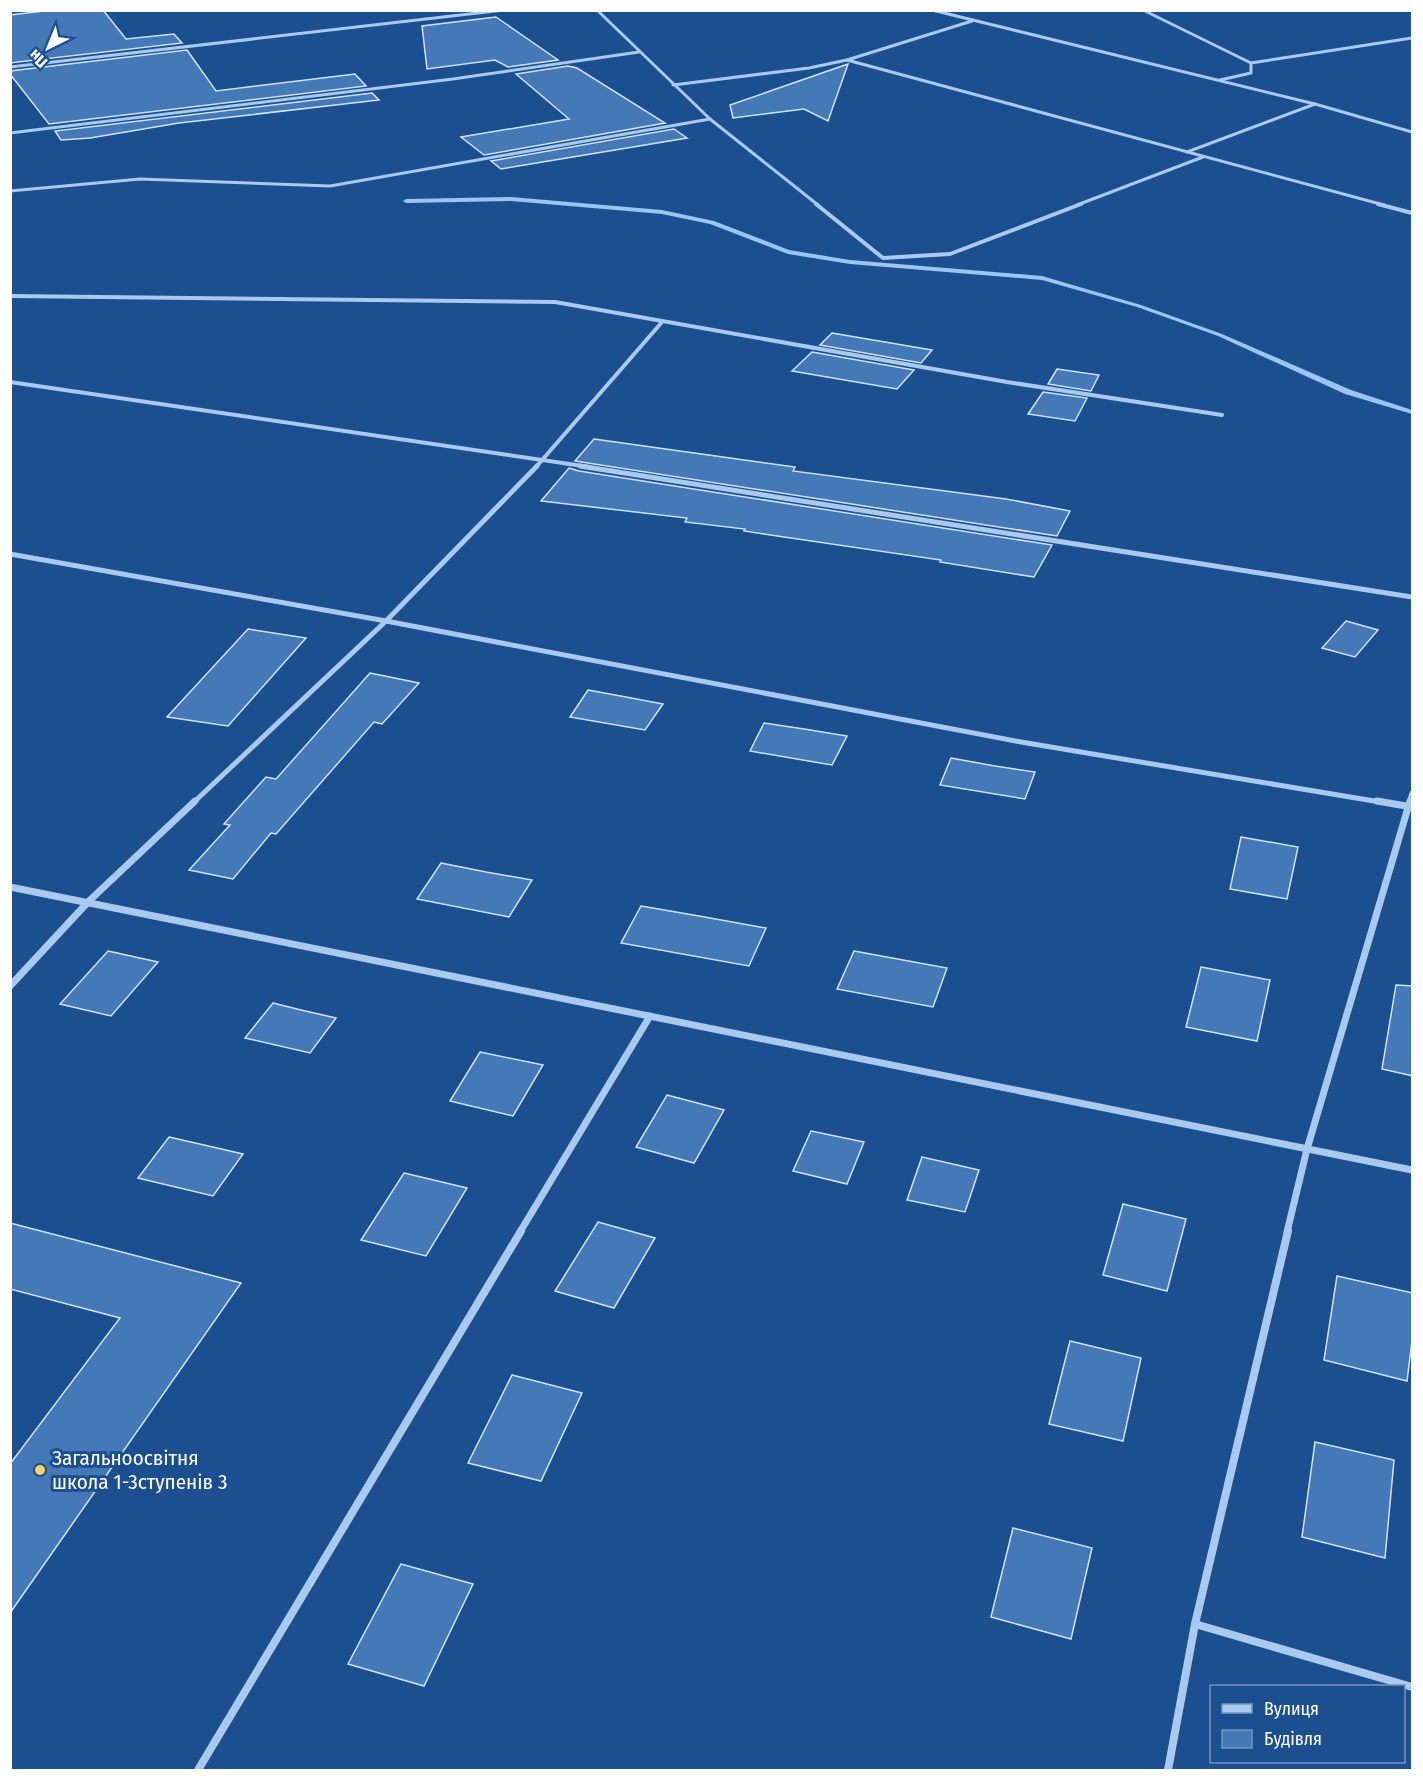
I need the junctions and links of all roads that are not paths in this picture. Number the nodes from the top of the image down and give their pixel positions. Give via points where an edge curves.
1 (504, 10) edge
2 (597, 10) edge
3 (932, 10) edge
4 (1143, 10) edge
5 (972, 21) junction
6 (1413, 38) edge
7 (639, 52) junction
8 (847, 60) junction
9 (1251, 63) junction
10 (10, 67) edge
11 (1218, 80) junction
12 (673, 85) junction
13 (1315, 104) junction
14 (710, 119) junction
15 (1413, 132) edge
16 (10, 133) edge
17 (1186, 152) junction
18 (1203, 157) junction
19 (10, 191) edge
20 (1413, 213) edge
21 (10, 296) edge
22 (662, 322) junction
23 (10, 382) edge
24 (1222, 415) dead end
25 (543, 460) junction
26 (10, 554) edge
27 (1413, 597) edge
28 (386, 621) junction
29 (1413, 793) edge
30 (1410, 806) edge
31 (10, 887) edge
32 (88, 902) junction
33 (10, 986) edge
34 (650, 1016) junction
35 (1307, 1149) junction
36 (1413, 1170) edge
37 (1194, 1624) junction
38 (1403, 1685) edge
39 (198, 1770) edge
40 (1168, 1770) edge

1 - 10 street
2 - 7 street
3 - 5 street
4 - 9 street
5 - 8 street
5 - 11 street
6 - 9 street
7 - 12 street
7 - 16 street via 453,79
8 - 12 street
8 - 17 street
9 - 11 street via 1251,73
11 - 13 street
12 - 14 street
13 - 15 street
13 - 17 street
14 - 18 street via 883,258 950,254
14 - 19 street via 330,186 140,179
17 - 18 street
18 - 20 street
21 - 22 street via 555,302
22 - 24 street
22 - 25 street
23 - 25 street
25 - 27 street
25 - 28 street
26 - 28 street
28 - 30 street via 1021,742
28 - 32 street
29 - 30 street
30 - 35 street
31 - 32 street
32 - 33 street
32 - 34 street
34 - 35 street
34 - 39 street
35 - 36 street
35 - 37 street
37 - 38 street
37 - 40 street

